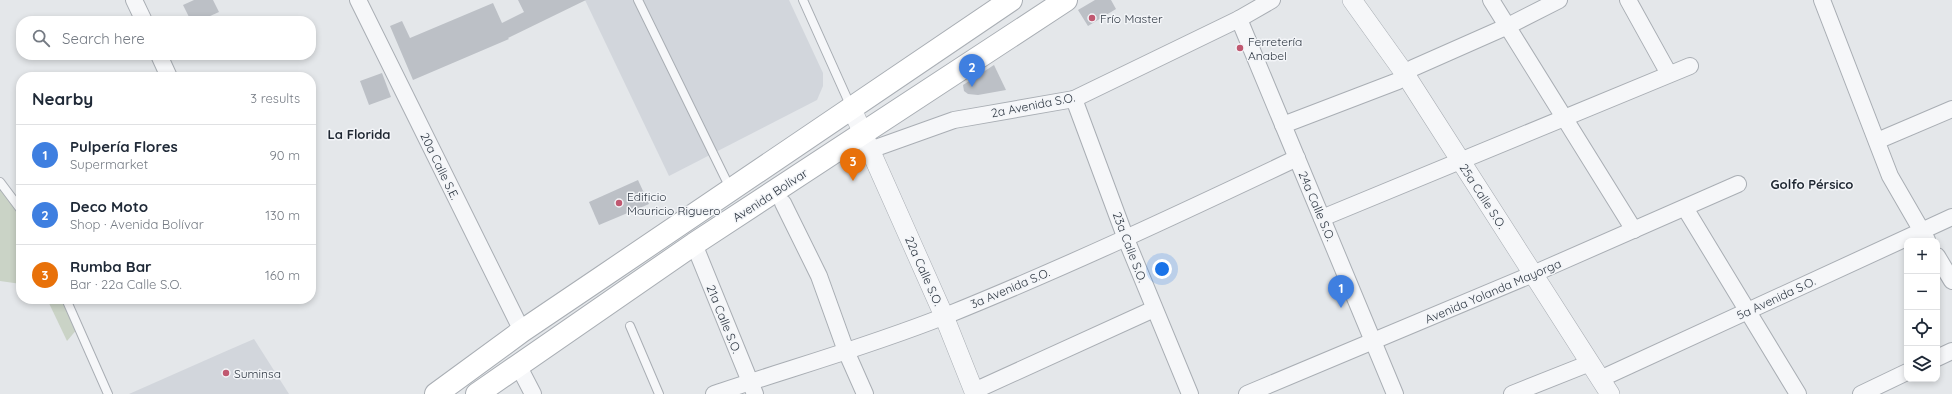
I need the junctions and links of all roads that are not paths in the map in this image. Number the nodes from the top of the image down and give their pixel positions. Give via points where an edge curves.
1 (134, 0) edge
2 (358, 0) edge
3 (638, 0) edge
4 (803, 0) edge
5 (1011, 0) edge
6 (1066, 0) edge
7 (1272, 0) edge
8 (1352, 0) edge
9 (1491, 0) edge
10 (1559, 0) edge
11 (1628, 0) edge
12 (1822, 0) edge
13 (142, 16) edge
14 (1239, 19) junction
15 (1508, 26) junction
16 (161, 60) edge
17 (1690, 66) dead end
18 (167, 72) edge
19 (1405, 74) junction
20 (1669, 74) junction
21 (1074, 99) junction
22 (852, 109) junction
23 (1952, 109) edge
24 (1563, 118) junction
25 (1283, 125) junction
26 (1876, 141) junction
27 (866, 142) junction
28 (1297, 158) junction
29 (1460, 160) junction
30 (0, 182) edge
31 (1738, 184) dead end
32 (731, 190) junction
33 (16, 203) edge
34 (783, 203) dead end
35 (1685, 208) junction
36 (1952, 217) edge
37 (1322, 218) junction
38 (1634, 230) junction
39 (1925, 236) edge
40 (1126, 239) junction
41 (694, 244) junction
42 (1940, 261) edge
43 (1533, 274) junction
44 (1952, 281) edge
45 (68, 304) edge
46 (1154, 309) junction
47 (1749, 311) junction
48 (944, 316) junction
49 (630, 326) dead end
50 (522, 332) junction
51 (1374, 342) junction
52 (846, 351) junction
53 (1952, 351) edge
54 (1940, 357) edge
55 (518, 365) junction
56 (1904, 373) edge
57 (1600, 379) edge
58 (752, 388) edge
59 (974, 393) edge
60 (108, 394) edge
61 (436, 394) edge
62 (477, 394) edge
63 (533, 394) edge
64 (659, 394) edge
65 (714, 394) edge
66 (865, 394) edge
67 (1190, 394) edge
68 (1248, 394) edge
69 (1395, 394) edge
70 (1512, 394) edge
71 (1798, 394) edge
72 (1861, 394) edge

1 - 13 street
2 - 50 street, 20a Calle S.E.
3 - 32 lane
4 - 22 lane
5 - 22 main road, Avenida Bolívar
6 - 27 main road, Avenida Bolívar
7 - 14 street, 2a Avenida S.O.
8 - 19 street, 25a Calle S.O.
9 - 15 street
10 - 15 street
11 - 20 street
12 - 26 street
14 - 21 street, 2a Avenida S.O.
14 - 25 street, 24a Calle S.O.
15 - 19 street via 1413,68
15 - 24 street
16 - 18 street
17 - 20 street
19 - 25 street via 1398,81
19 - 29 street, 25a Calle S.O.
20 - 24 street
21 - 27 street, 2a Avenida S.O. via 954,120
21 - 40 street, 23a Calle S.O.
22 - 27 street
22 - 32 main road, Avenida Bolívar
23 - 26 street
24 - 29 street
24 - 38 street
25 - 28 street, 24a Calle S.O.
26 - 39 street via 1890,176
27 - 41 main road, Avenida Bolívar
27 - 48 street, 22a Calle S.O.
28 - 37 street, 24a Calle S.O.
28 - 40 street, 3a Avenida S.O.
29 - 37 street
29 - 43 street, 25a Calle S.O.
30 - 33 lane
31 - 35 street, Avenida Yolanda Mayorga
32 - 50 main road, Avenida Bolívar
34 - 52 street via 819,276
35 - 38 street, Avenida Yolanda Mayorga
35 - 47 street
36 - 39 street, 5a Avenida S.O.
37 - 51 street, 24a Calle S.O.
38 - 43 street, Avenida Yolanda Mayorga
39 - 47 street, 5a Avenida S.O.
40 - 46 street, 23a Calle S.O.
40 - 48 street, 3a Avenida S.O.
41 - 55 main road, Avenida Bolívar
41 - 58 street, 21a Calle S.O.
42 - 44 street
43 - 51 street, Avenida Yolanda Mayorga
43 - 57 street, 25a Calle S.O.
45 - 60 lane
46 - 59 street
46 - 67 street, 23a Calle S.O.
47 - 57 street, 5a Avenida S.O.
47 - 71 street
48 - 52 street, 3a Avenida S.O.
48 - 59 street, 22a Calle S.O.
49 - 64 lane
50 - 61 main road, Avenida Bolívar
51 - 68 street, Avenida Yolanda Mayorga
51 - 69 street, 24a Calle S.O.
52 - 58 street, 3a Avenida S.O.
52 - 66 street
53 - 54 street
55 - 62 main road, Avenida Bolívar
55 - 63 street
56 - 72 street
57 - 70 street, 5a Avenida S.O.
58 - 65 street, 3a Avenida S.O.

